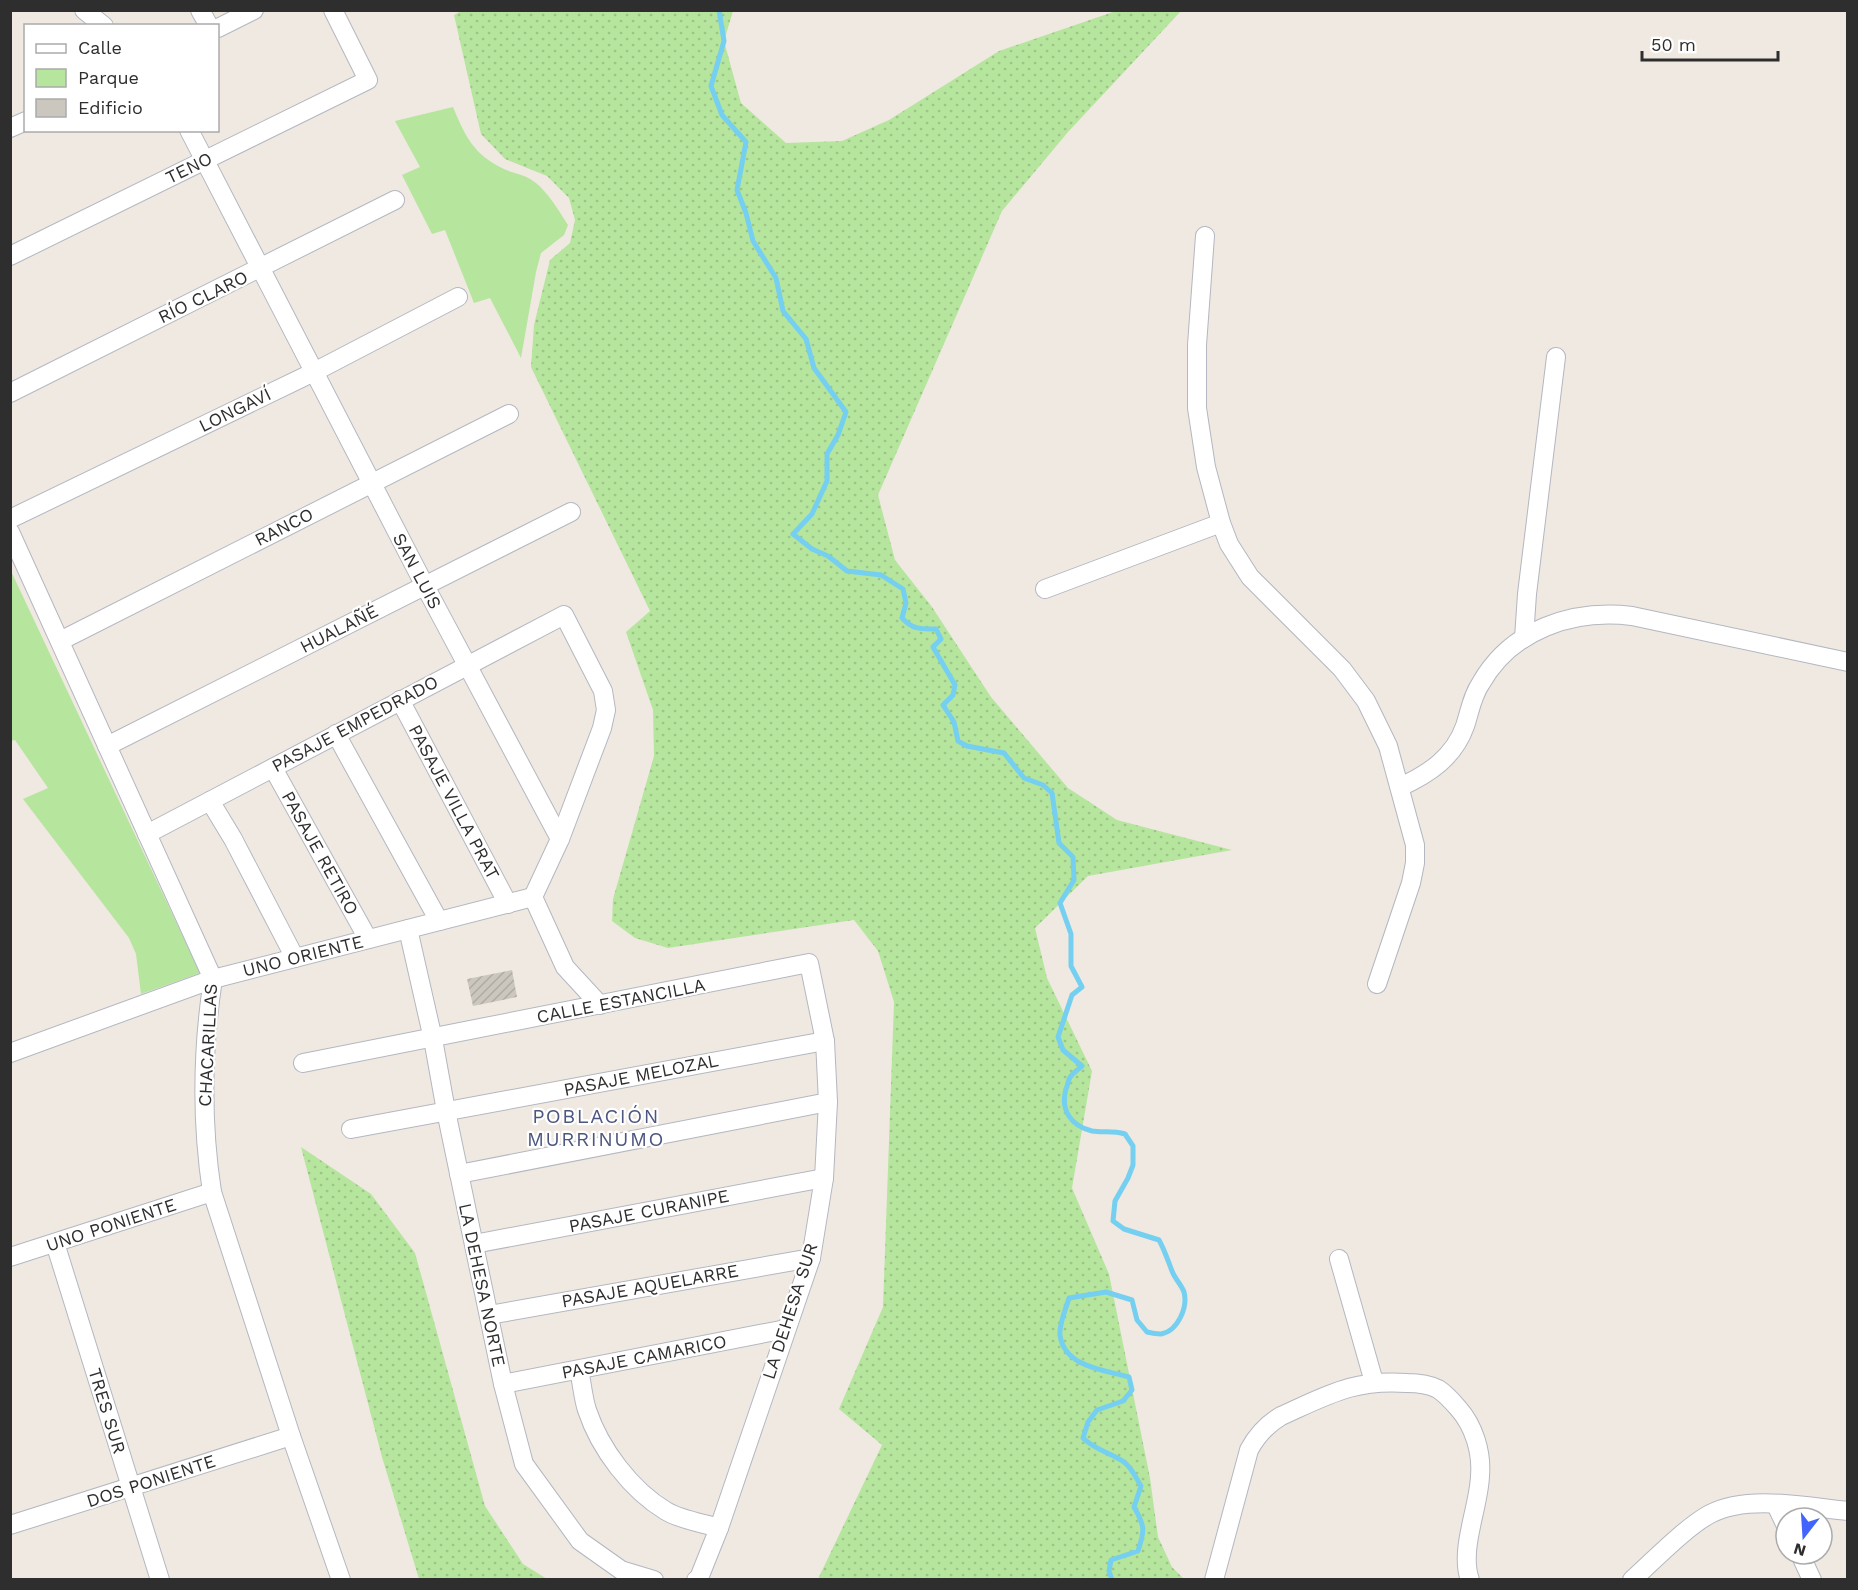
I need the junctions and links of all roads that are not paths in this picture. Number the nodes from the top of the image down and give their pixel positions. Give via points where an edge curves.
1 (84, 10) edge
2 (200, 10) edge
3 (254, 10) edge
4 (333, 10) edge
5 (102, 24) edge
6 (208, 24) edge
7 (219, 28) edge
8 (24, 121) edge
9 (10, 128) edge
10 (190, 132) edge
11 (204, 160) junction
12 (395, 200) dead end
13 (1205, 236) dead end
14 (10, 256) edge
15 (261, 268) junction
16 (458, 297) dead end
17 (1556, 357) dead end
18 (314, 372) junction
19 (10, 393) edge
20 (509, 414) dead end
21 (371, 483) junction
22 (571, 512) dead end
23 (10, 519) edge
24 (1221, 523) junction
25 (10, 532) edge
26 (425, 586) junction
27 (1045, 589) dead end
28 (1524, 638) junction
29 (60, 641) junction
30 (1848, 662) edge
31 (468, 664) junction
32 (400, 700) junction
33 (336, 734) junction
34 (107, 746) junction
35 (273, 768) junction
36 (1400, 787) junction
37 (210, 801) junction
38 (147, 834) junction
39 (560, 839) junction
40 (533, 897) junction
41 (508, 904) junction
42 (439, 921) junction
43 (408, 929) junction
44 (368, 939) junction
45 (295, 958) junction
46 (809, 963) joint
47 (213, 979) junction
48 (1377, 984) dead end
49 (600, 1005) junction
50 (433, 1039) junction
51 (825, 1041) junction
52 (10, 1053) edge
53 (303, 1064) dead end
54 (828, 1102) junction
55 (446, 1111) junction
56 (351, 1129) dead end
57 (459, 1174) junction
58 (824, 1178) junction
59 (212, 1192) junction
60 (55, 1243) junction
61 (474, 1244) junction
62 (10, 1257) edge
63 (811, 1258) junction
64 (1339, 1259) dead end
65 (489, 1315) junction
66 (786, 1329) junction
67 (579, 1370) junction
68 (1374, 1382) junction
69 (503, 1384) junction
70 (291, 1436) junction
71 (131, 1487) junction
72 (1776, 1504) joint
73 (1848, 1511) edge
74 (10, 1525) edge
75 (719, 1528) junction
76 (1806, 1566) edge
77 (698, 1579) edge
78 (160, 1580) edge
79 (341, 1580) edge
80 (654, 1580) edge
81 (1214, 1580) edge
82 (1470, 1580) edge
83 (1632, 1580) edge
84 (1812, 1580) edge

1 - 5 street
2 - 6 street
3 - 7 street
4 - 11 street, TENO via 368,80
8 - 9 street
10 - 11 street, SAN LUIS
11 - 14 street, TENO
11 - 15 street, SAN LUIS
12 - 15 street, RÍO CLARO
13 - 24 street via 1197,397 1206,467
15 - 18 street, SAN LUIS
15 - 19 street, RÍO CLARO
16 - 18 street, LONGAVÍ
17 - 28 street
18 - 21 street, SAN LUIS
18 - 23 street, LONGAVÍ
20 - 21 street, RANCO
21 - 26 street, SAN LUIS
21 - 29 street, RANCO
22 - 26 street, HUALAÑÉ
24 - 27 street
24 - 36 street via 1250,577 1342,669 1366,701 1388,746
25 - 29 street, CHACARILLAS
26 - 31 street, SAN LUIS
26 - 34 street, HUALAÑÉ
28 - 30 street via 1583,615 1616,614
28 - 36 street via 1498,658 1480,684 1453,749 1433,769
29 - 34 street, CHACARILLAS
31 - 32 street, PASAJE EMPEDRADO
31 - 39 street, SAN LUIS
31 - 39 street, PASAJE EMPEDRADO via 564,615 603,691 606,710
32 - 33 street, PASAJE EMPEDRADO
32 - 41 street, PASAJE VILLA PRAT
33 - 35 street, PASAJE EMPEDRADO
33 - 42 street
34 - 38 street, CHACARILLAS
35 - 37 street, PASAJE EMPEDRADO
35 - 44 street, PASAJE RETIRO
36 - 48 street via 1415,845 1415,863
37 - 38 street, PASAJE EMPEDRADO
37 - 45 street
38 - 47 street, CHACARILLAS
39 - 40 street
40 - 41 street, UNO ORIENTE
40 - 49 street via 565,967
41 - 42 street, UNO ORIENTE
42 - 43 street, UNO ORIENTE
43 - 44 street, UNO ORIENTE
43 - 50 street, LA DEHESA NORTE
44 - 45 street, UNO ORIENTE
45 - 47 street, UNO ORIENTE
46 - 49 street, CALLE ESTANCILLA
46 - 51 street, LA DEHESA SUR
47 - 52 street, UNO ORIENTE
47 - 59 street, CHACARILLAS via 203,1092
49 - 50 street, CALLE ESTANCILLA
50 - 53 street, CALLE ESTANCILLA
50 - 55 street, LA DEHESA NORTE
51 - 54 street, LA DEHESA SUR
51 - 55 street, PASAJE MELOZAL
54 - 57 street
54 - 58 street, LA DEHESA SUR
55 - 56 street, PASAJE MELOZAL
55 - 57 street, LA DEHESA NORTE
57 - 61 street, LA DEHESA NORTE
58 - 61 street, PASAJE CURANIPE
58 - 63 street, LA DEHESA SUR
59 - 60 street, UNO PONIENTE
59 - 70 street, CHACARILLAS
60 - 62 street, UNO PONIENTE
60 - 71 street, TRES SUR
61 - 65 street, LA DEHESA NORTE
63 - 65 street, PASAJE AQUELARRE
63 - 66 street, LA DEHESA SUR
64 - 68 street
65 - 69 street, LA DEHESA NORTE
66 - 67 street, PASAJE CAMARICO
66 - 75 street, LA DEHESA SUR
67 - 69 street, PASAJE CAMARICO
67 - 75 street via 596,1432 642,1494 668,1512
68 - 81 street via 1344,1389 1281,1416 1258,1435 1249,1450
68 - 82 street via 1424,1384 1438,1389 1469,1424 1479,1450 1480,1469 1466,1559
69 - 80 street, LA DEHESA NORTE via 524,1464 580,1541 621,1570
70 - 71 street, DOS PONIENTE
70 - 79 street, CHACARILLAS
71 - 74 street, DOS PONIENTE
71 - 78 street, TRES SUR
72 - 73 street
72 - 83 street via 1731,1506 1708,1515
75 - 77 street, LA DEHESA SUR
76 - 84 street

